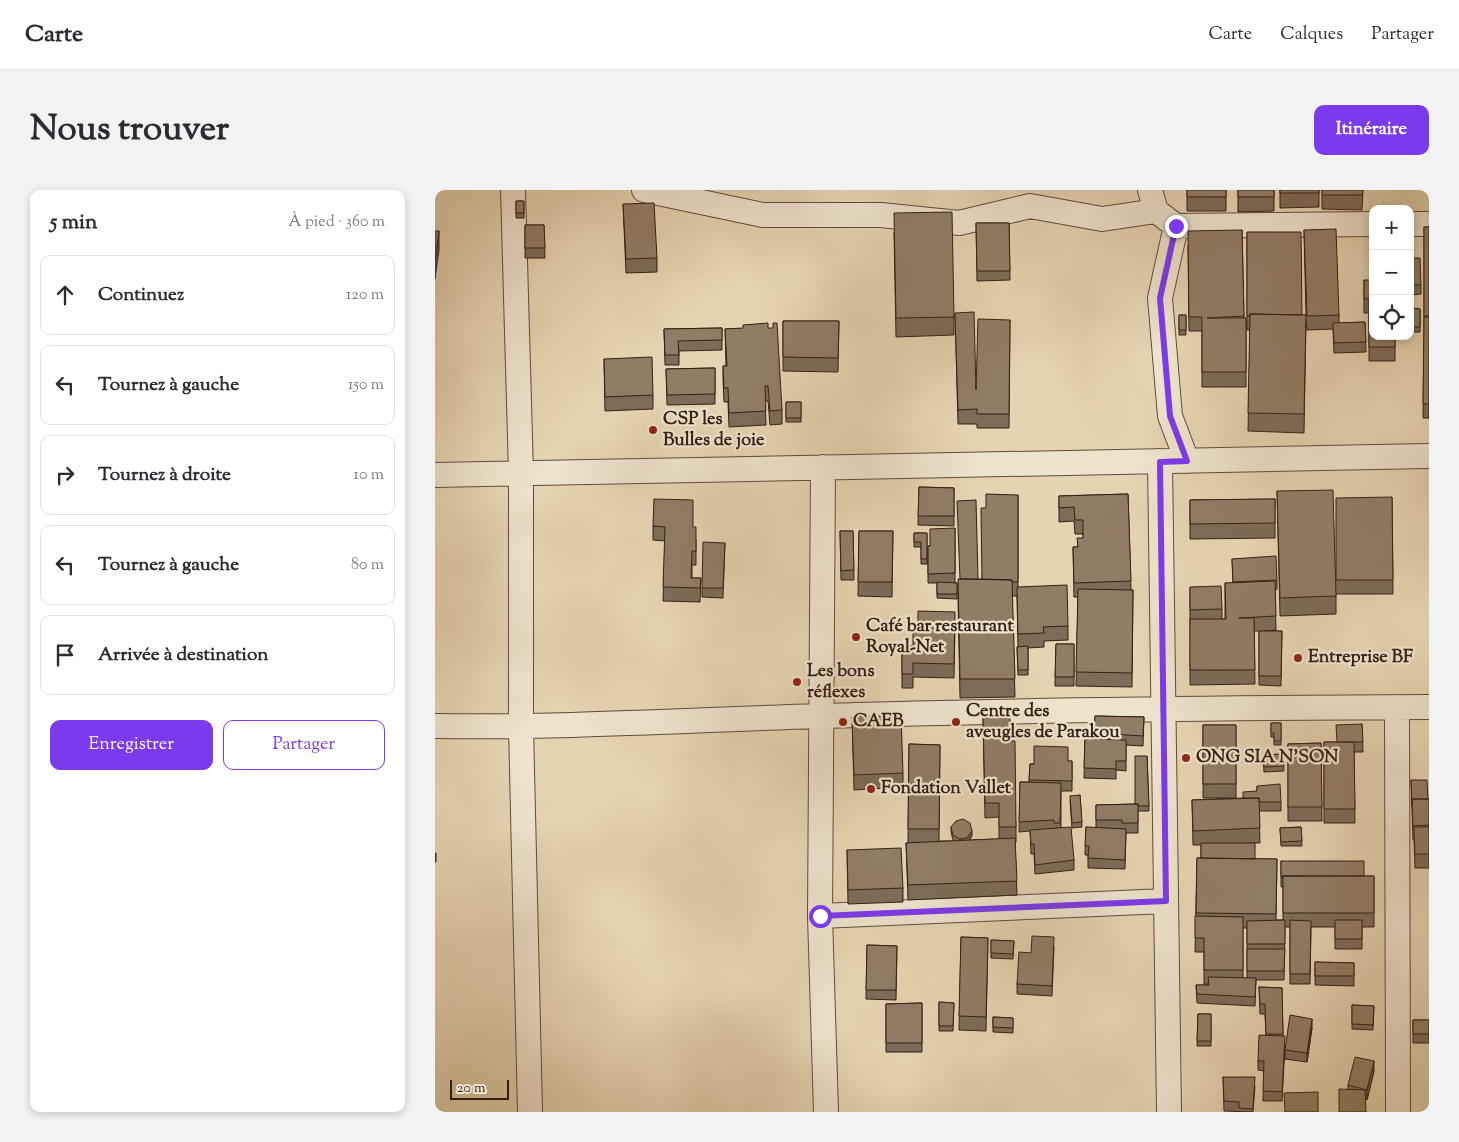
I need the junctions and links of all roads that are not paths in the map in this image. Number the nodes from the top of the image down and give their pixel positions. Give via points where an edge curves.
1 (513, 190) edge
2 (645, 190) edge
3 (1153, 200) edge
4 (1369, 224) edge
5 (1414, 224) edge
6 (1429, 224) edge
7 (1176, 226) junction
8 (1429, 456) edge
9 (1187, 461) junction
10 (1160, 462) junction
11 (823, 467) junction
12 (521, 473) junction
13 (435, 475) edge
14 (1397, 707) junction
15 (1429, 707) edge
16 (1164, 709) junction
17 (820, 716) junction
18 (435, 726) edge
19 (521, 727) junction
20 (1166, 901) junction
21 (820, 916) junction
22 (530, 1112) edge
23 (826, 1112) edge
24 (1169, 1112) edge
25 (1398, 1112) edge

1 - 12 street
2 - 3 street via 763,215 881,215 959,223 1030,206 1102,219
3 - 7 street
4 - 7 street
5 - 6 street
7 - 9 street via 1160,298 1170,416
8 - 9 street
9 - 10 street
10 - 11 street
10 - 16 street
11 - 12 street
11 - 17 street
12 - 13 street
12 - 19 street
14 - 15 street
14 - 16 street
14 - 25 street
16 - 17 street
16 - 20 street
17 - 19 street
17 - 21 street
18 - 19 street
19 - 22 street
20 - 21 street
20 - 24 street
21 - 23 street

